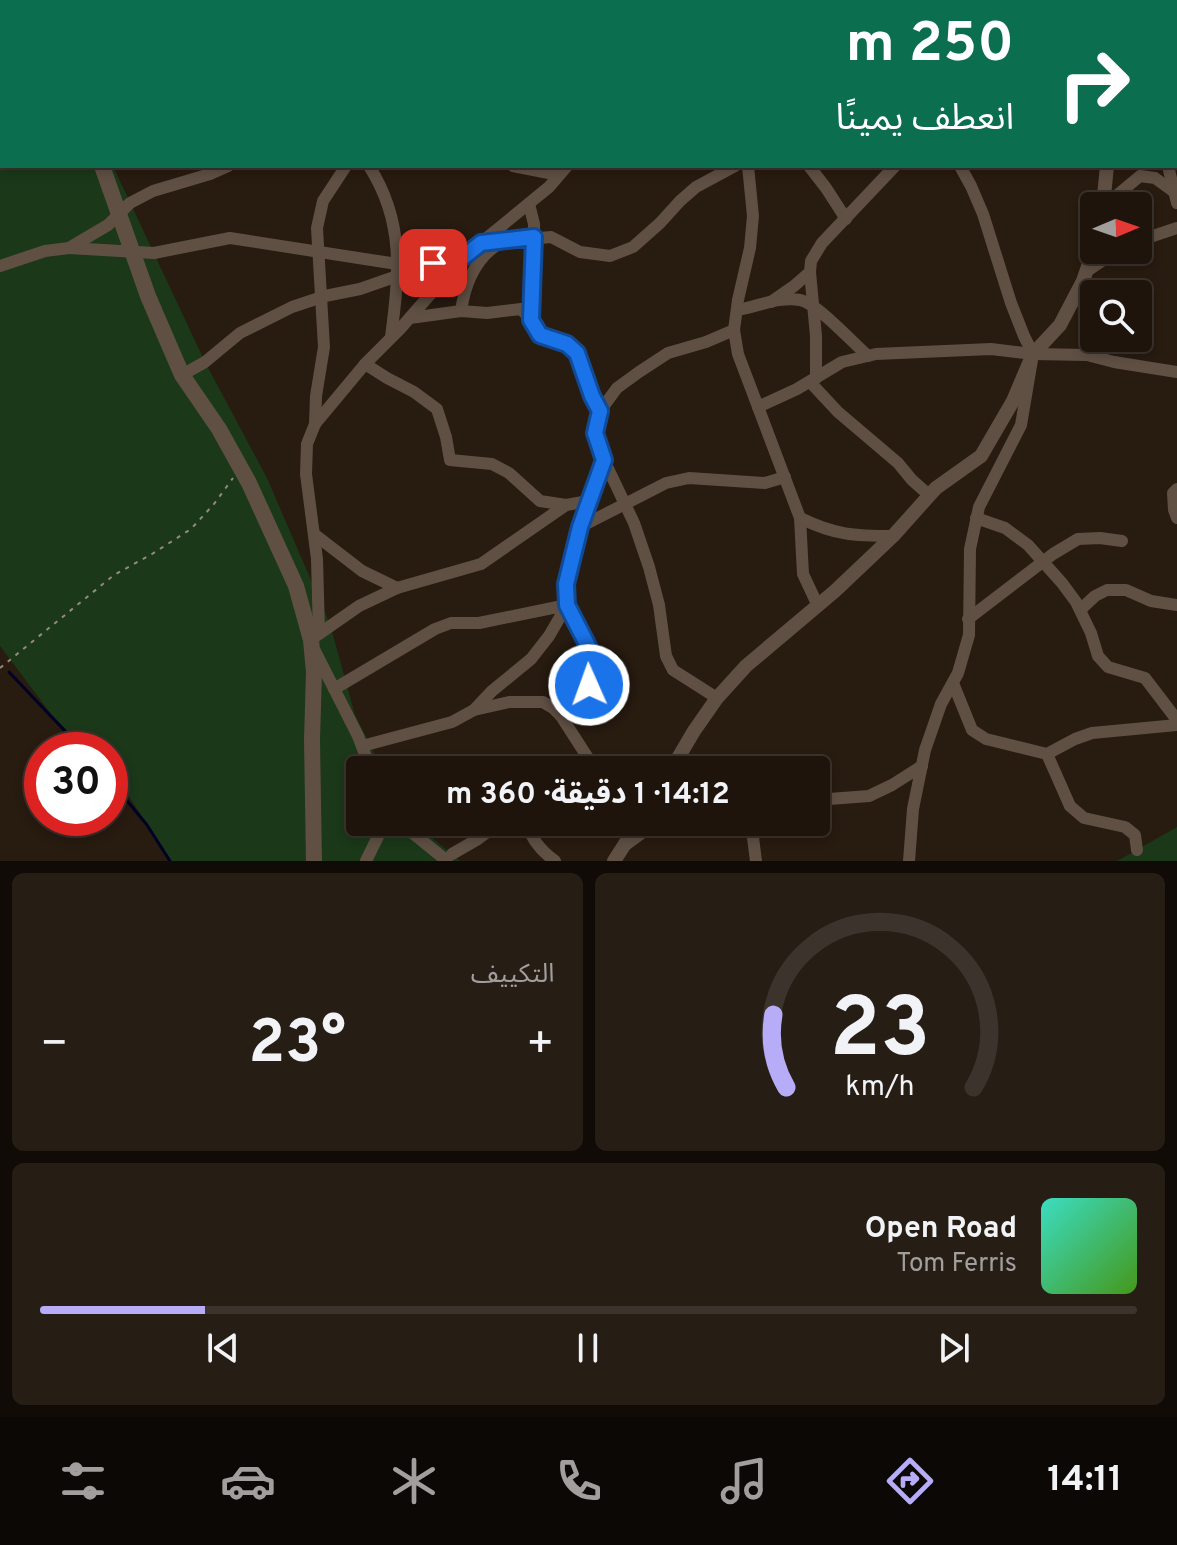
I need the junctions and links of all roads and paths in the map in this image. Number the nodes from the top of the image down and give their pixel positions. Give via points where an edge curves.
1 (62, 0) edge
2 (101, 0) edge
3 (103, 168) edge
4 (224, 168) edge
5 (345, 168) edge
6 (370, 168) edge
7 (533, 168) edge
8 (731, 168) edge
9 (748, 168) edge
10 (810, 168) edge
11 (893, 168) edge
12 (961, 168) edge
13 (1107, 168) edge
14 (1169, 168) edge
15 (563, 171) edge
16 (1104, 192) edge
17 (1120, 192) edge
18 (1176, 197) edge
19 (529, 204) junction
20 (119, 215) junction
21 (846, 219) junction
22 (1177, 228) edge
23 (1152, 236) edge
24 (534, 237) junction
25 (506, 239) junction
26 (481, 243) junction
27 (69, 248) junction
28 (317, 251) junction
29 (133, 253) junction
30 (461, 259) junction
31 (1089, 264) edge
32 (1097, 264) edge
33 (0, 266) edge
34 (397, 271) junction
35 (1087, 271) junction
36 (810, 272) junction
37 (320, 297) junction
38 (771, 302) junction
39 (813, 307) junction
40 (737, 310) junction
41 (461, 311) junction
42 (410, 318) junction
43 (531, 320) junction
44 (734, 330) junction
45 (391, 337) junction
46 (1033, 354) junction
47 (868, 356) junction
48 (365, 364) junction
49 (1177, 372) edge
50 (182, 375) junction
51 (813, 380) junction
52 (758, 407) junction
53 (600, 411) junction
54 (315, 424) junction
55 (604, 460) junction
56 (240, 468) junction
57 (785, 477) junction
58 (1177, 489) edge
59 (929, 495) junction
60 (589, 501) junction
61 (624, 504) junction
62 (566, 505) junction
63 (800, 518) junction
64 (976, 518) junction
65 (1177, 518) edge
66 (580, 527) junction
67 (314, 534) junction
68 (893, 536) junction
69 (1122, 541) dead end
70 (1043, 562) junction
71 (397, 588) junction
72 (567, 605) junction
73 (1177, 605) edge
74 (818, 606) junction
75 (1080, 610) junction
76 (968, 619) junction
77 (315, 637) junction
78 (0, 668) edge
79 (953, 683) junction
80 (334, 689) junction
81 (717, 698) junction
82 (474, 710) junction
83 (561, 716) junction
84 (1177, 722) edge
85 (362, 746) junction
86 (1047, 754) junction
87 (366, 756) edge
88 (587, 756) edge
89 (679, 756) edge
90 (922, 766) junction
91 (830, 799) edge
92 (378, 836) edge
93 (418, 836) edge
94 (482, 836) edge
95 (532, 836) edge
96 (630, 836) edge
97 (640, 836) edge
98 (753, 836) edge
99 (1137, 850) dead end
100 (618, 855) edge
101 (449, 858) edge
102 (314, 861) edge
103 (366, 861) edge
104 (555, 861) edge
105 (756, 861) edge
106 (909, 861) edge

1 - 2 street
3 - 20 main road
4 - 20 street via 153,191
5 - 28 street via 323,201
6 - 34 street via 391,209
7 - 15 street
8 - 24 street via 696,187 633,247 610,256 580,252 551,237
9 - 40 street via 753,216
10 - 21 street
11 - 21 street
12 - 46 street
13 - 16 street
14 - 18 street
15 - 19 street
17 - 18 street via 1140,176 1155,178
19 - 24 street
19 - 26 street
20 - 27 street
20 - 29 main road
21 - 36 street via 822,243
22 - 23 street
24 - 25 street
24 - 43 street
25 - 26 street
25 - 41 street via 485,252 464,292
26 - 30 street
27 - 29 street
27 - 33 street
28 - 29 street via 230,238
28 - 34 street
28 - 37 street
29 - 50 main road
30 - 34 street
30 - 42 street
31 - 35 street
32 - 35 street
34 - 37 street via 360,289
34 - 45 street
35 - 46 street via 1060,325
36 - 38 street
36 - 39 street
37 - 50 street via 240,333
37 - 54 street via 324,347
38 - 39 street via 802,300
38 - 40 street
39 - 47 street
39 - 51 street
40 - 44 street
41 - 42 street
41 - 43 street via 521,309
42 - 45 street
43 - 53 street via 540,335 577,353
44 - 52 street
44 - 53 street via 668,353 617,388
45 - 48 street
46 - 47 street via 991,349
46 - 49 street via 1087,355
46 - 59 street via 981,456
46 - 64 street via 1021,425
47 - 51 street via 842,362
48 - 54 street
48 - 62 street via 437,409 450,460 492,464 540,501
50 - 56 main road
51 - 52 street
51 - 59 street via 838,412
52 - 57 street
53 - 55 street via 595,433
54 - 67 street via 307,444 306,474
55 - 60 street
55 - 61 street
56 - 77 main road
56 - 78 path via 191,529 114,575
57 - 61 street via 765,483 689,478
57 - 63 street
58 - 65 street
59 - 68 street
60 - 62 street
60 - 66 street
61 - 66 street
61 - 81 street via 649,567 666,656 673,670
62 - 71 street via 481,564
63 - 68 street via 856,536
63 - 74 street via 803,574
64 - 70 street via 1005,528
64 - 76 street
66 - 72 street via 566,584
67 - 71 street via 362,571
67 - 77 street via 319,597
68 - 74 street
69 - 70 street via 1078,539
70 - 75 street
70 - 76 street
71 - 77 street via 359,606
72 - 80 street via 479,623 451,623
72 - 82 street via 531,659
72 - 83 street via 592,663 583,705
73 - 75 street via 1107,590
74 - 81 street via 746,666
75 - 84 street via 1098,656 1108,667 1145,678
76 - 79 street via 969,635
77 - 80 street
77 - 102 main road
79 - 86 street via 972,730 986,739
79 - 90 street
80 - 85 street
81 - 89 street
82 - 83 street via 543,702
82 - 85 street via 452,722
83 - 88 street
84 - 86 street via 1092,733
85 - 87 street
86 - 99 street via 1070,806 1084,818 1125,827 1135,835
90 - 91 street via 869,796
90 - 106 street
92 - 103 street
93 - 101 street
94 - 101 street
95 - 104 street
96 - 100 street
97 - 100 street
98 - 105 street

